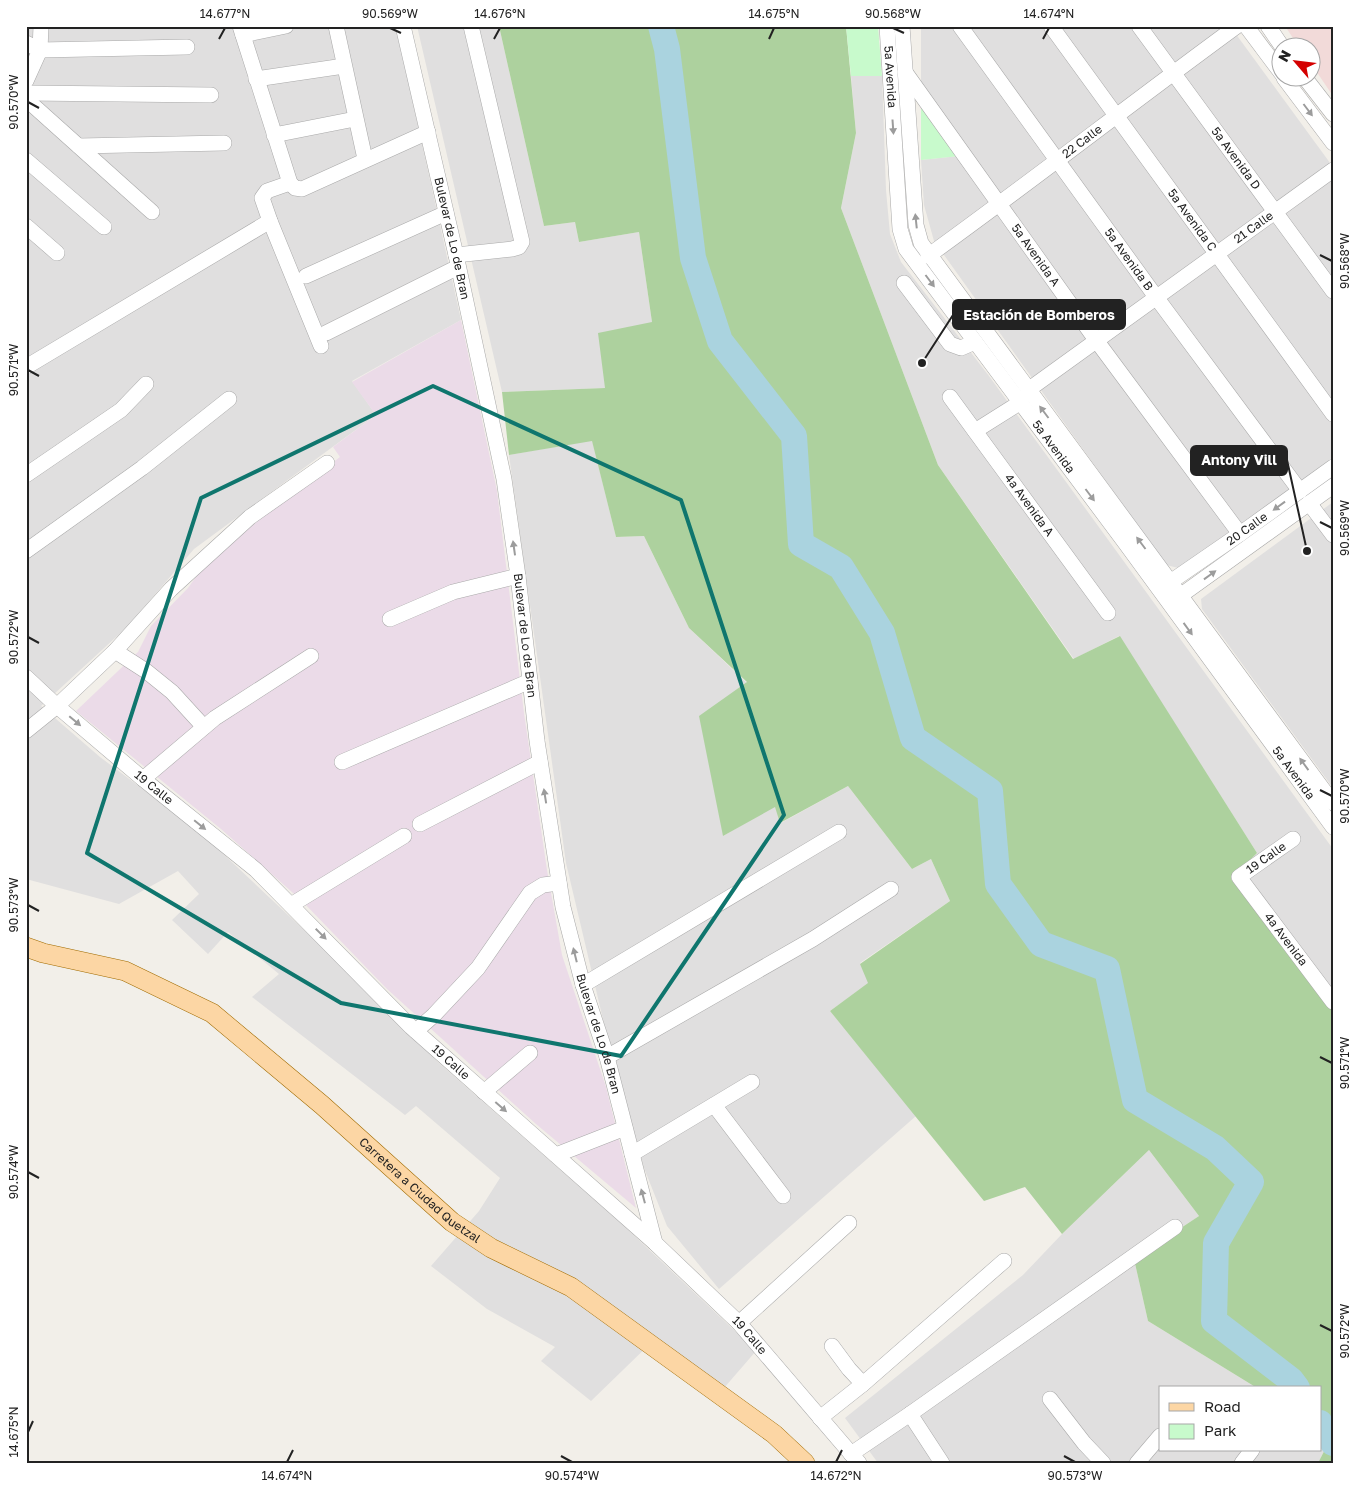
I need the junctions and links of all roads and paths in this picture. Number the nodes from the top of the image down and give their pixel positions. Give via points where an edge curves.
1 (41, 26) edge
2 (286, 26) edge
3 (336, 26) edge
4 (403, 26) edge
5 (471, 26) edge
6 (887, 26) edge
7 (902, 26) edge
8 (960, 26) edge
9 (1051, 26) edge
10 (1139, 26) edge
11 (1237, 26) edge
12 (1246, 26) edge
13 (1268, 26) edge
14 (241, 31) edge
15 (1276, 38) edge
16 (33, 46) edge
17 (187, 46) dead end
18 (1272, 61) edge
19 (344, 66) junction
20 (905, 71) junction
21 (1173, 73) junction
22 (256, 79) junction
23 (26, 81) edge
24 (1292, 88) edge
25 (1314, 88) edge
26 (26, 93) edge
27 (211, 95) dead end
28 (26, 99) edge
29 (1333, 114) edge
30 (1116, 116) junction
31 (355, 119) junction
32 (428, 132) junction
33 (274, 136) junction
34 (224, 143) dead end
35 (1333, 143) edge
36 (79, 146) junction
37 (364, 159) junction
38 (26, 160) edge
39 (1057, 161) junction
40 (1333, 170) edge
41 (290, 183) junction
42 (1000, 204) junction
43 (152, 212) dead end
44 (1274, 212) junction
45 (446, 213) junction
46 (270, 220) junction
47 (26, 226) edge
48 (104, 227) dead end
49 (56, 253) dead end
50 (1216, 254) junction
51 (928, 256) junction
52 (457, 261) junction
53 (306, 276) dead end
54 (904, 283) dead end
55 (1333, 291) edge
56 (1156, 297) junction
57 (1096, 340) junction
58 (975, 342) junction
59 (26, 367) edge
60 (1005, 370) junction
61 (146, 384) dead end
62 (1024, 396) junction
63 (950, 397) dead end
64 (229, 400) dead end
65 (1333, 414) edge
66 (975, 431) junction
67 (326, 463) dead end
68 (1333, 467) edge
69 (26, 475) edge
70 (1333, 486) edge
71 (1300, 491) junction
72 (1309, 503) junction
73 (1240, 534) junction
74 (1333, 535) edge
75 (26, 551) edge
76 (518, 576) junction
77 (1165, 586) junction
78 (1175, 600) junction
79 (1108, 613) dead end
80 (390, 619) dead end
81 (115, 652) junction
82 (311, 656) dead end
83 (26, 677) edge
84 (530, 681) junction
85 (57, 706) junction
86 (204, 727) junction
87 (26, 731) edge
88 (342, 762) dead end
89 (540, 762) junction
90 (143, 779) junction
91 (1333, 803) edge
92 (420, 824) dead end
93 (1333, 827) edge
94 (839, 832) dead end
95 (404, 836) dead end
96 (1293, 839) dead end
97 (1239, 876) joint
98 (559, 883) junction
99 (891, 889) dead end
100 (292, 905) junction
101 (26, 947) edge
102 (583, 984) junction
103 (1333, 1002) edge
104 (416, 1031) junction
105 (530, 1053) dead end
106 (607, 1057) junction
107 (752, 1082) dead end
108 (484, 1092) junction
109 (714, 1105) junction
110 (625, 1128) junction
111 (632, 1154) junction
112 (556, 1155) junction
113 (783, 1196) dead end
114 (849, 1222) dead end
115 (1175, 1228) dead end
116 (655, 1243) junction
117 (1004, 1262) dead end
118 (739, 1323) junction
119 (832, 1346) dead end
120 (863, 1384) junction
121 (1050, 1400) dead end
122 (910, 1414) junction
123 (820, 1418) junction
124 (1159, 1437) edge
125 (1250, 1452) edge
126 (855, 1458) edge
127 (805, 1463) edge
128 (942, 1463) edge
129 (1103, 1463) edge
130 (1136, 1463) edge
131 (1242, 1463) edge

1 - 16 street
2 - 14 street
3 - 19 street
4 - 32 street, Bulevar de Lo de Bran
5 - 52 street via 522,242 512,249
6 -> 58 street, 5a Avenida via 902,240
7 - 20 street, 5a Avenida
8 - 39 street, 5a Avenida B
9 - 30 street, 5a Avenida C
10 - 21 street, 5a Avenida D
11 - 21 street, 22 Calle
12 - 18 street
13 - 15 street
14 - 22 street
16 - 17 street
16 - 23 street
19 - 22 street
19 - 31 street
20 - 42 street, 5a Avenida A
51 -> 20 street, 5a Avenida via 916,225
21 - 30 street, 22 Calle
21 - 44 street, 5a Avenida D
22 - 33 street
24 -> 35 street
25 - 29 street
26 - 27 street
28 - 36 street
30 - 39 street, 22 Calle
30 - 50 street, 5a Avenida C
31 - 33 street
31 - 37 street
32 - 37 street
32 - 45 street, Bulevar de Lo de Bran
33 - 41 street
34 - 36 street
36 - 43 street
37 - 41 street via 302,189
38 - 48 street
39 - 42 street, 22 Calle
39 - 56 street, 5a Avenida B
40 - 44 street, 21 Calle
41 - 46 street via 267,191 262,198
42 - 51 street, 22 Calle
42 - 57 street, 5a Avenida A
44 - 50 street, 21 Calle
44 - 55 street, 5a Avenida D
45 - 52 street, Bulevar de Lo de Bran
45 - 53 street
46 - 52 street via 324,339
46 - 59 street
47 - 49 street
50 - 56 street, 21 Calle
50 - 65 street, 5a Avenida C
51 - 60 street, 5a Avenida
76 -> 52 street, Bulevar de Lo de Bran via 504,479
54 - 58 street via 950,344 961,348
56 - 57 street, 21 Calle
56 - 71 street, 5a Avenida B
57 - 62 street, 21 Calle
57 - 73 street, 5a Avenida A
58 - 60 street, 5a Avenida
60 - 62 street, 5a Avenida
61 - 69 street via 121,410
62 - 66 street, 21 Calle
62 - 77 street, 5a Avenida
63 - 66 street, 4a Avenida A
64 - 75 street via 142,468
66 - 79 street, 4a Avenida A
67 - 81 street via 250,517 171,589
68 - 71 street, 20 Calle
70 - 72 street, 20 Calle
71 -> 73 street, 20 Calle
72 - 74 street
78 -> 72 street, 20 Calle
73 - 77 street, 20 Calle
76 - 80 street via 453,592
76 - 84 street, Bulevar de Lo de Bran
77 - 78 street, 5a Avenida
91 -> 78 street, 5a Avenida
78 -> 93 street, 5a Avenida
81 - 85 street
81 - 86 street via 172,692
82 - 86 street
83 - 85 street, 19 Calle
84 - 88 street
84 - 89 street, Bulevar de Lo de Bran
85 - 87 street
85 -> 90 street, 19 Calle
86 - 90 street
89 - 92 street
98 -> 89 street, Bulevar de Lo de Bran
90 -> 100 street, 19 Calle via 256,870
94 - 102 street
95 - 100 street
96 - 97 street, 19 Calle
97 - 103 street, 4a Avenida
102 -> 98 street, Bulevar de Lo de Bran
98 - 104 street via 543,885 530,893 478,968
99 - 106 street via 813,939
100 -> 104 street, 19 Calle
101 - 127 main road, Carretera a Ciudad Quetzal via 125,971 212,1013 322,1105 452,1222 491,1248 571,1287 774,1434
102 - 106 street, Bulevar de Lo de Bran
104 - 108 street, 19 Calle
105 - 108 street
106 - 110 street, Bulevar de Lo de Bran
107 - 109 street
108 -> 112 street, 19 Calle
109 - 111 street
109 - 113 street
110 - 111 street, Bulevar de Lo de Bran
110 - 112 street
116 -> 111 street, Bulevar de Lo de Bran
112 - 116 street, 19 Calle
114 - 118 street
115 - 122 street
116 - 118 street, 19 Calle
117 - 120 street
118 - 123 street, 19 Calle
119 - 120 street
120 - 123 street
121 - 129 street
122 - 126 street
122 - 128 street
123 - 126 street, 19 Calle
124 - 130 street
125 - 131 street

